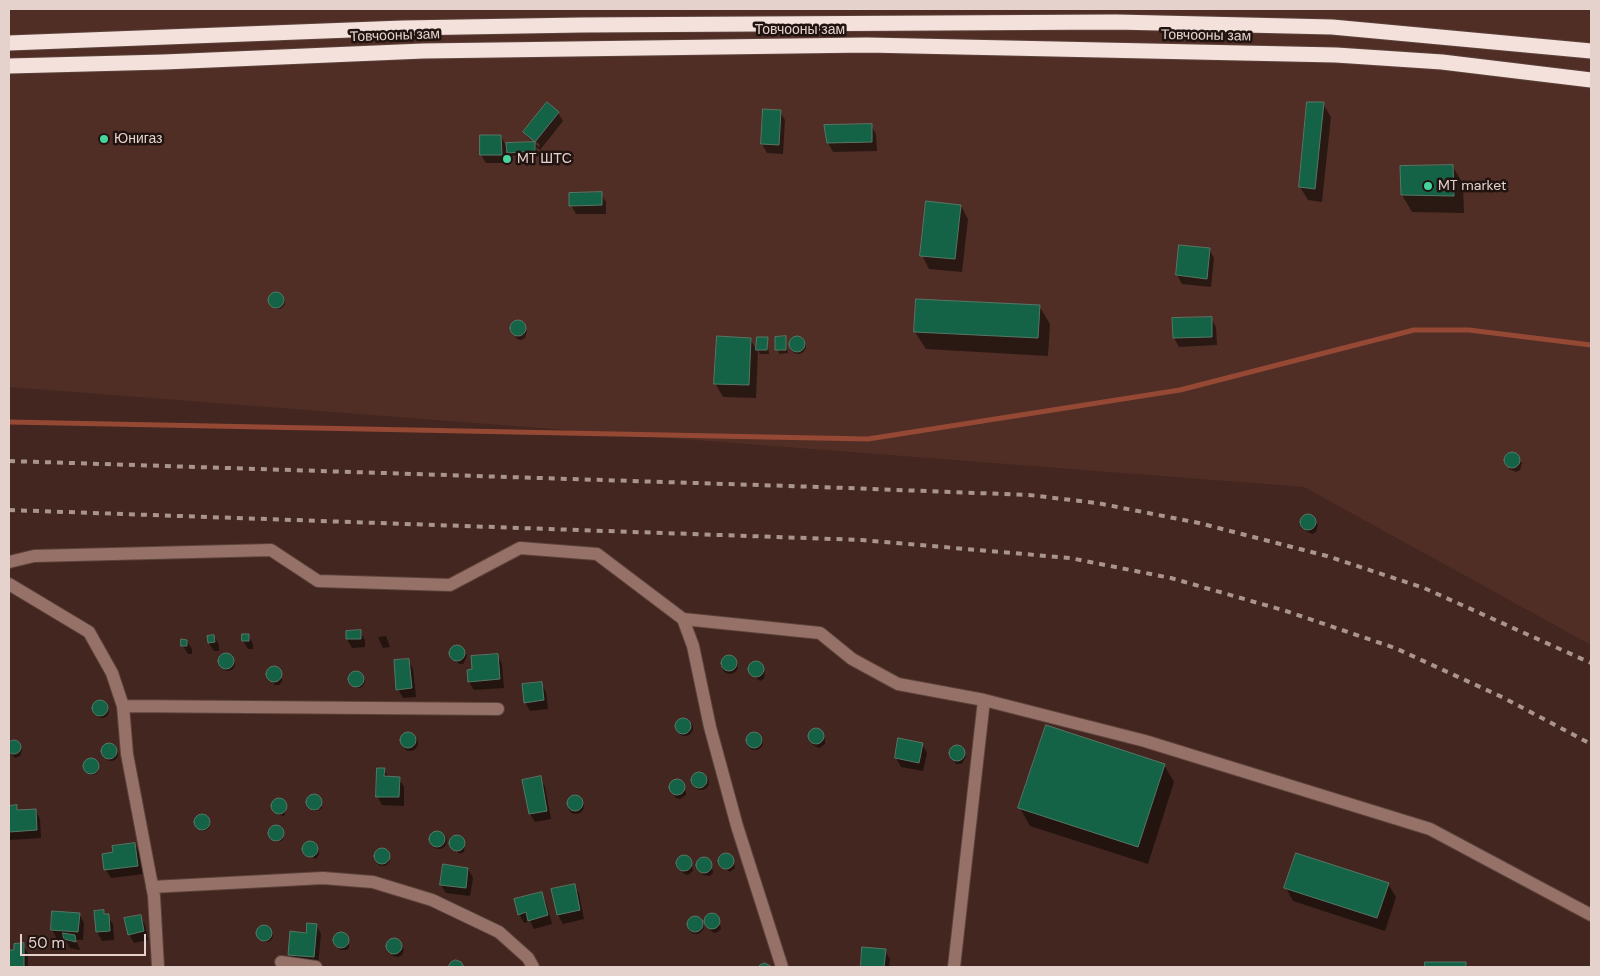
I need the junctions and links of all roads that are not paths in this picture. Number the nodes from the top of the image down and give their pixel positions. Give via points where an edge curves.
1 (9, 43) edge
2 (1591, 52) edge
3 (9, 66) edge
4 (1591, 80) edge
5 (9, 562) edge
6 (9, 584) edge
7 (683, 619) junction
8 (984, 700) junction
9 (123, 706) junction
10 (498, 709) dead end
11 (152, 886) junction
12 (1591, 915) edge
13 (281, 962) dead end
14 (158, 967) edge
15 (316, 967) edge
16 (533, 967) edge
17 (782, 967) edge
18 (954, 967) edge

1 - 2 highway, Товчооны зам via 433,28 1116,22 1332,27
3 - 4 highway, Товчооны зам via 423,50 867,46 1336,55 1442,62
5 - 7 street via 34,556 271,550 318,581 450,585 520,548 597,554
6 - 9 street via 89,632 112,673
7 - 8 street via 820,633 852,658 898,684
7 - 17 street via 693,646 710,727 737,826
8 - 12 street via 1145,741 1430,828
8 - 18 street
9 - 10 street
9 - 11 street via 127,754
11 - 14 street
11 - 16 street via 322,878 373,882 432,900 499,932 528,958
13 - 15 street

